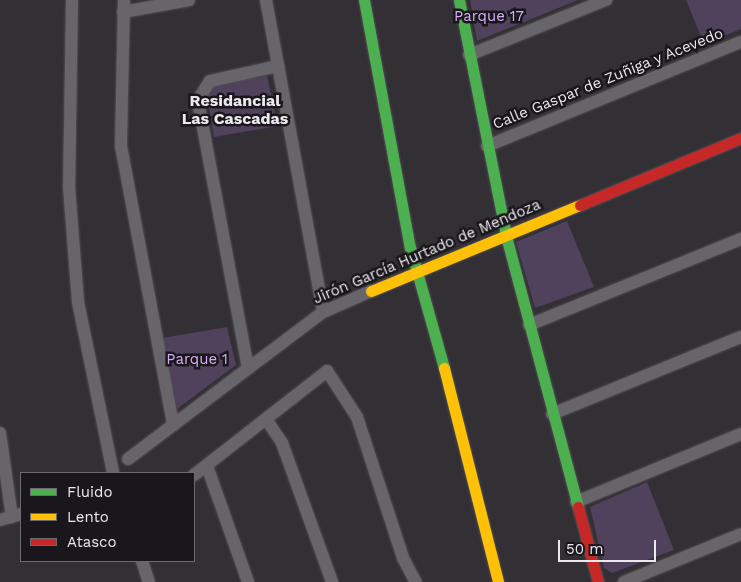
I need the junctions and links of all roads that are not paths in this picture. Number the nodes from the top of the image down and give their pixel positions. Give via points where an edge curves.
1 (72, 0) edge
2 (189, 0) edge
3 (266, 0) edge
4 (364, 0) edge
5 (459, 0) edge
6 (602, 1) edge
7 (124, 6) edge
8 (741, 42) edge
9 (469, 55) junction
10 (278, 66) junction
11 (741, 138) edge
12 (488, 146) junction
13 (506, 236) junction
14 (741, 239) edge
15 (417, 272) junction
16 (371, 291) joint
17 (323, 312) junction
18 (529, 325) junction
19 (741, 337) edge
20 (248, 368) junction
21 (552, 414) junction
22 (266, 419) junction
23 (173, 425) junction
24 (0, 433) edge
25 (741, 434) edge
26 (128, 459) dead end
27 (207, 466) junction
28 (113, 472) edge
29 (195, 474) edge
30 (576, 502) junction
31 (11, 517) edge
32 (741, 534) edge
33 (142, 562) edge
34 (149, 582) edge
35 (248, 582) edge
36 (332, 582) edge
37 (416, 582) edge
38 (498, 582) edge
39 (598, 582) edge
40 (624, 582) edge

1 - 28 street via 69,187 78,302
2 - 7 street
3 - 10 street
4 - 15 street
5 - 9 street
6 - 9 street
7 - 23 street via 121,146
8 - 12 street, Calle Gaspar de Zuñiga y Acevedo
9 - 12 street
10 - 17 street
10 - 20 street via 210,81 198,100
11 - 13 street, Jirón García Hurtado de Mendoza
12 - 13 street
13 - 15 street, Jirón García Hurtado de Mendoza
13 - 18 street
14 - 18 street
15 - 16 street, Jirón García Hurtado de Mendoza
15 - 38 street
16 - 17 street, Jirón García Hurtado de Mendoza
17 - 20 street, Jirón García Hurtado de Mendoza
18 - 21 street
19 - 21 street
20 - 23 street, Jirón García Hurtado de Mendoza
21 - 30 street
22 - 27 street
22 - 36 street via 282,443
22 - 37 street via 320,373 334,376 357,417 403,558
23 - 26 street, Jirón García Hurtado de Mendoza
24 - 31 street
25 - 30 street
27 - 29 street
27 - 35 street
30 - 39 street
32 - 40 street
33 - 34 street

